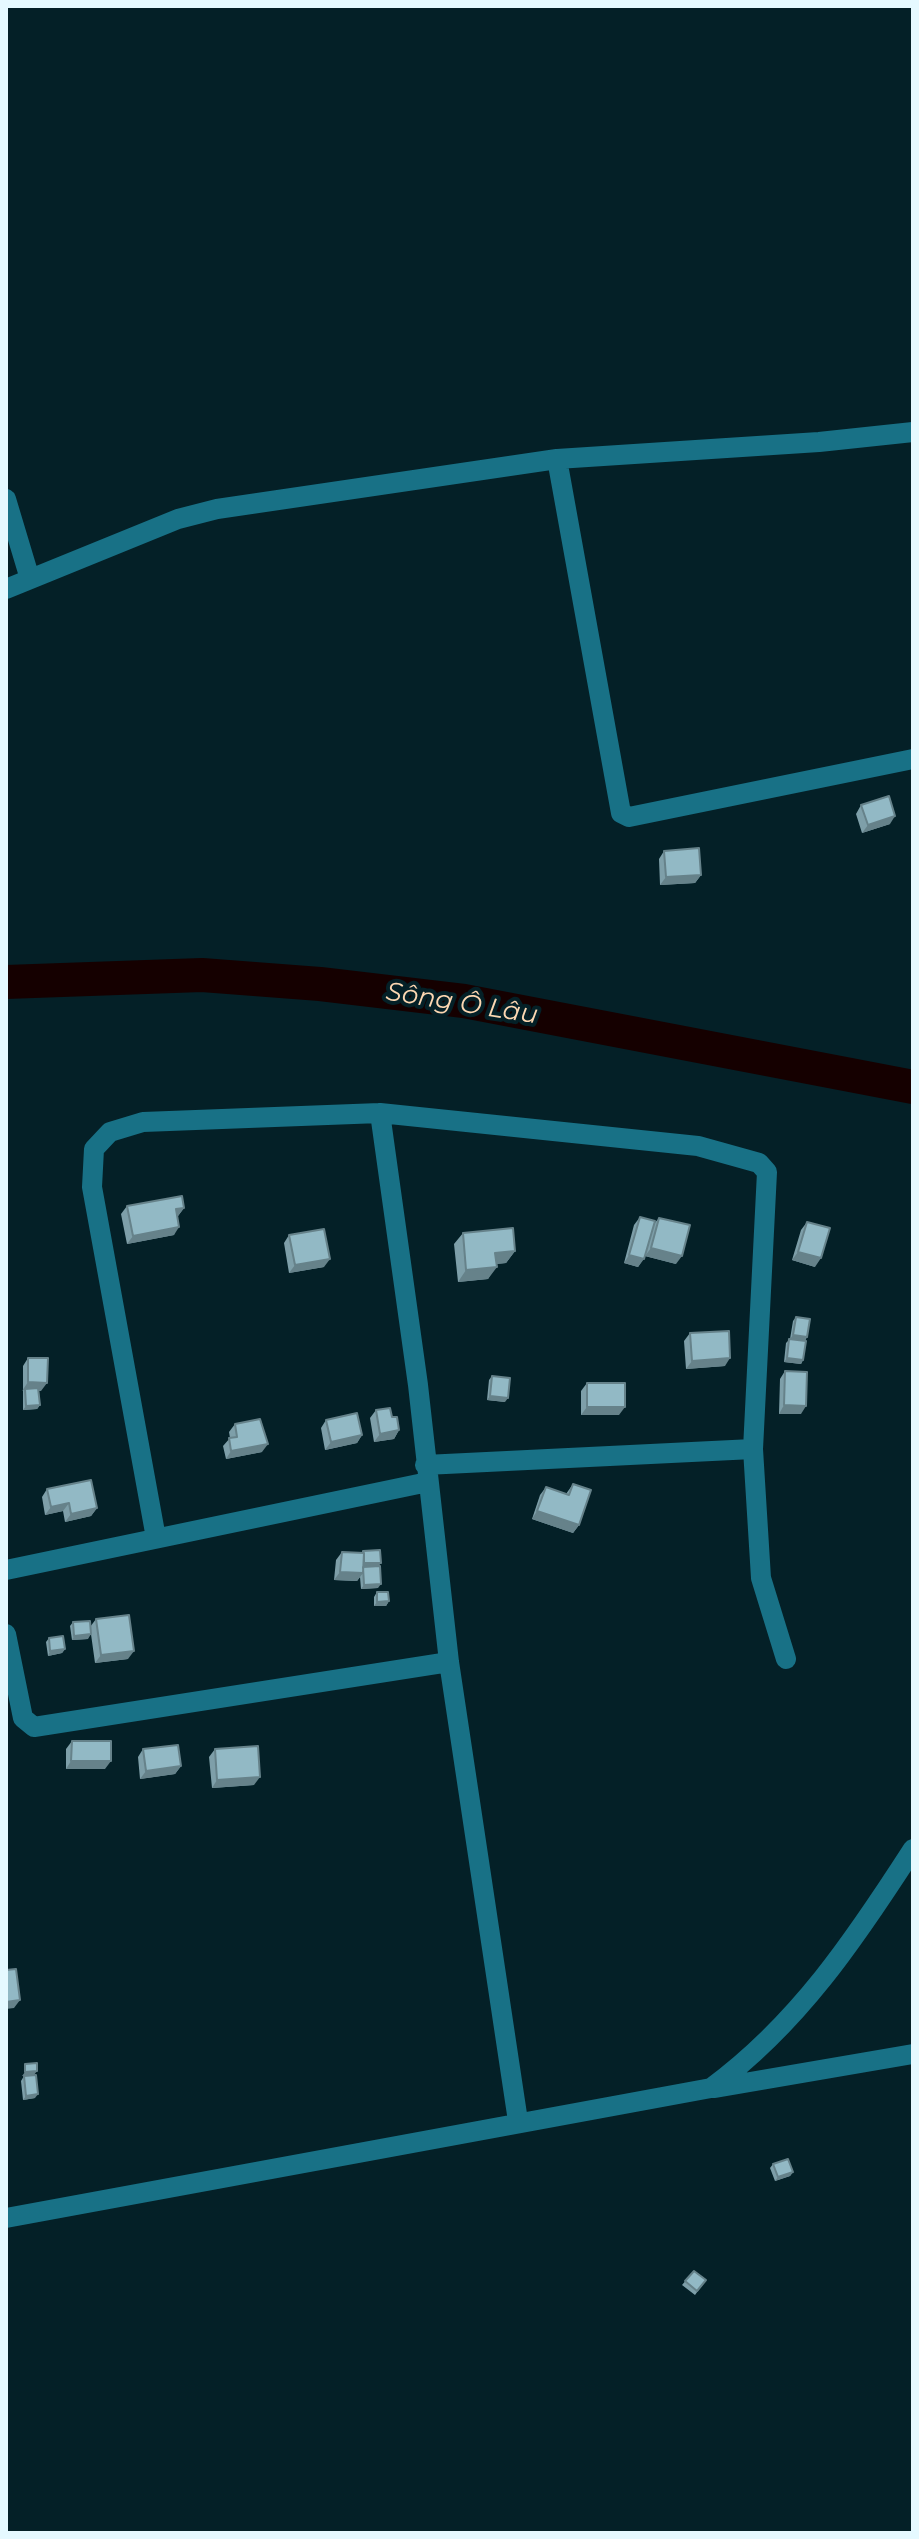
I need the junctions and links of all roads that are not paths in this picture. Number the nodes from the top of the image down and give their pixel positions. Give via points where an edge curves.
1 (913, 432) edge
2 (557, 459) junction
3 (6, 499) edge
4 (30, 579) junction
5 (6, 589) edge
6 (913, 759) edge
7 (380, 1113) junction
8 (753, 1449) junction
9 (426, 1474) junction
10 (156, 1538) junction
11 (6, 1570) edge
12 (6, 1634) edge
13 (786, 1659) dead end
14 (449, 1662) junction
15 (913, 1849) edge
16 (913, 2054) edge
17 (711, 2088) junction
18 (518, 2121) junction
19 (6, 2218) edge

1 - 2 street
2 - 4 street via 217,509 178,519
2 - 6 street via 621,813 629,817
3 - 4 street
4 - 5 street
7 - 8 street via 698,1146 762,1165 767,1172
7 - 9 street
7 - 10 street via 143,1122 110,1132 94,1149 92,1187
8 - 9 street
8 - 13 street via 761,1578
9 - 10 street
9 - 14 street
10 - 11 street
12 - 14 street via 23,1718 34,1727
14 - 18 street
15 - 17 street via 815,1991 772,2037
16 - 17 street
17 - 18 street
18 - 19 street

